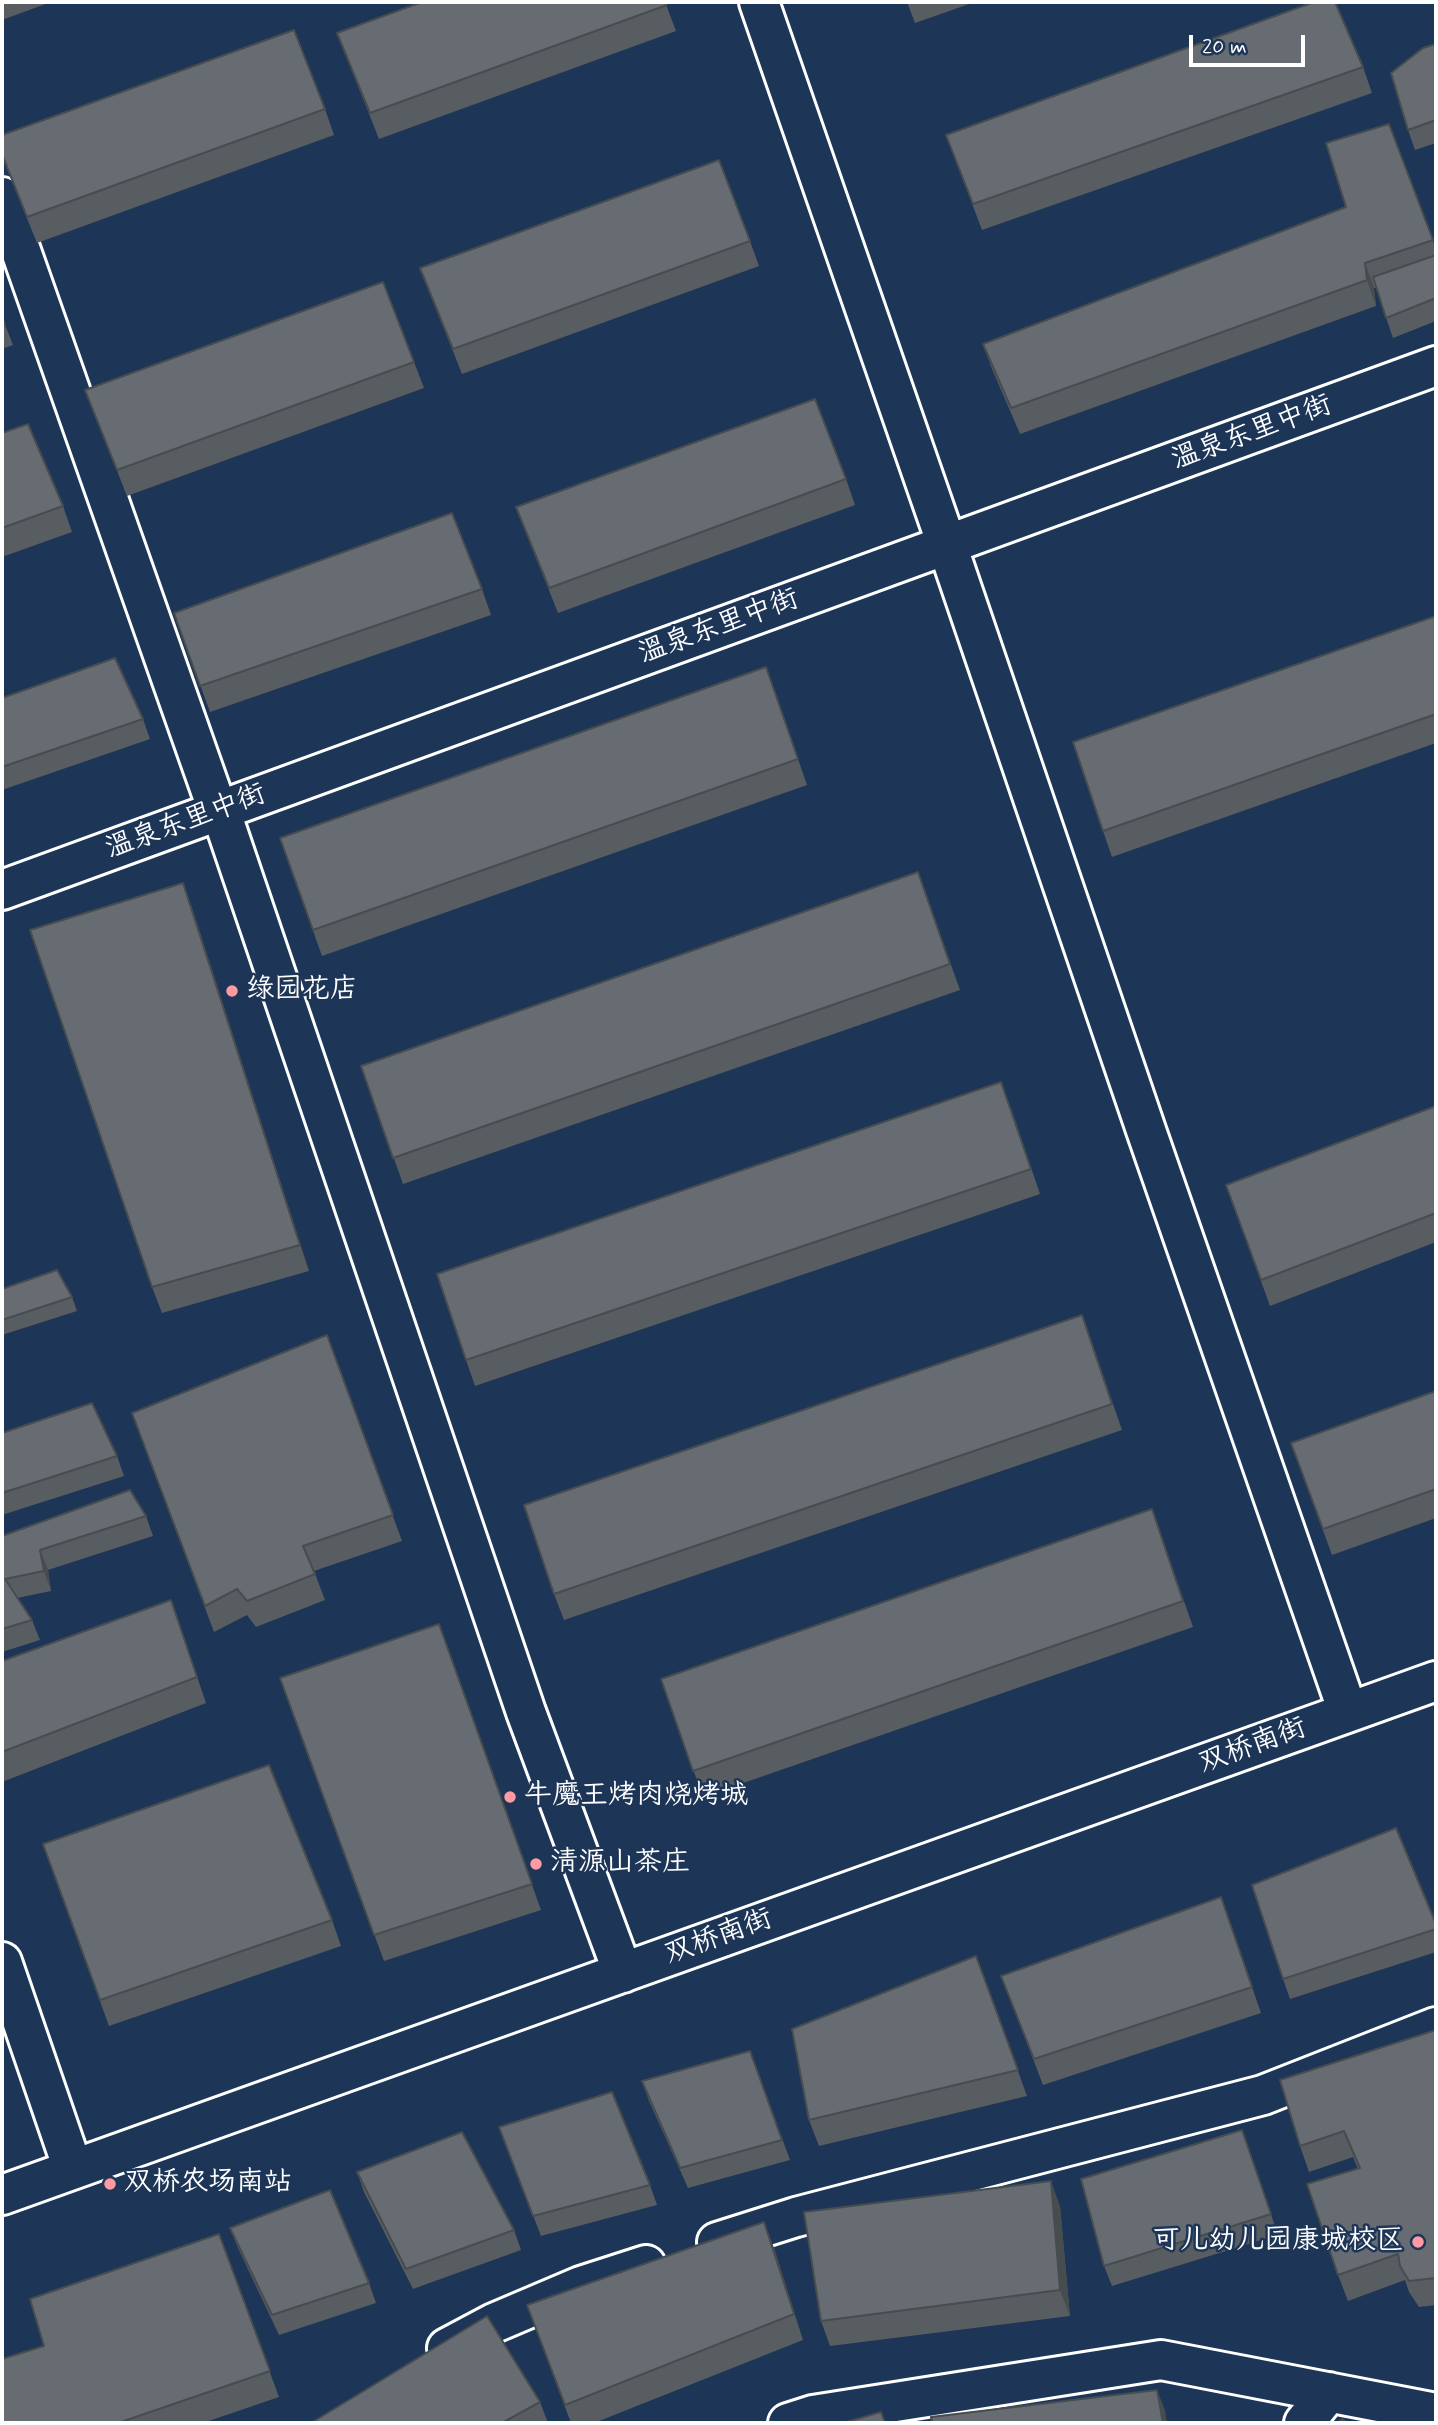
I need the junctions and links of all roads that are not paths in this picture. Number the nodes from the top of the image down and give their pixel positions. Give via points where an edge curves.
1 (759, 2) edge
2 (2, 197) edge
3 (1436, 366) edge
4 (947, 545) junction
5 (218, 811) junction
6 (2, 890) edge
7 (1436, 1681) edge
8 (1348, 1712) junction
9 (2, 1962) edge
10 (623, 1973) junction
11 (1436, 2027) edge
12 (74, 2169) junction
13 (2, 2195) edge
14 (422, 2361) edge
15 (1329, 2392) junction
16 (1436, 2413) edge
17 (788, 2423) edge
18 (1304, 2423) edge

1 - 4 street
2 - 5 street
3 - 4 street, 温泉东里中街
4 - 5 street, 温泉东里中街
4 - 8 street
5 - 6 street, 温泉东里中街
5 - 10 street via 526,1712
7 - 8 street, 双桥南街
8 - 10 street, 双桥南街
9 - 12 street
10 - 12 street, 双桥南街
11 - 14 street via 1263,2095 796,2217 581,2286 494,2323
12 - 13 street, 双桥南街
15 - 16 street
15 - 17 street via 1161,2360 813,2415
15 - 18 street

